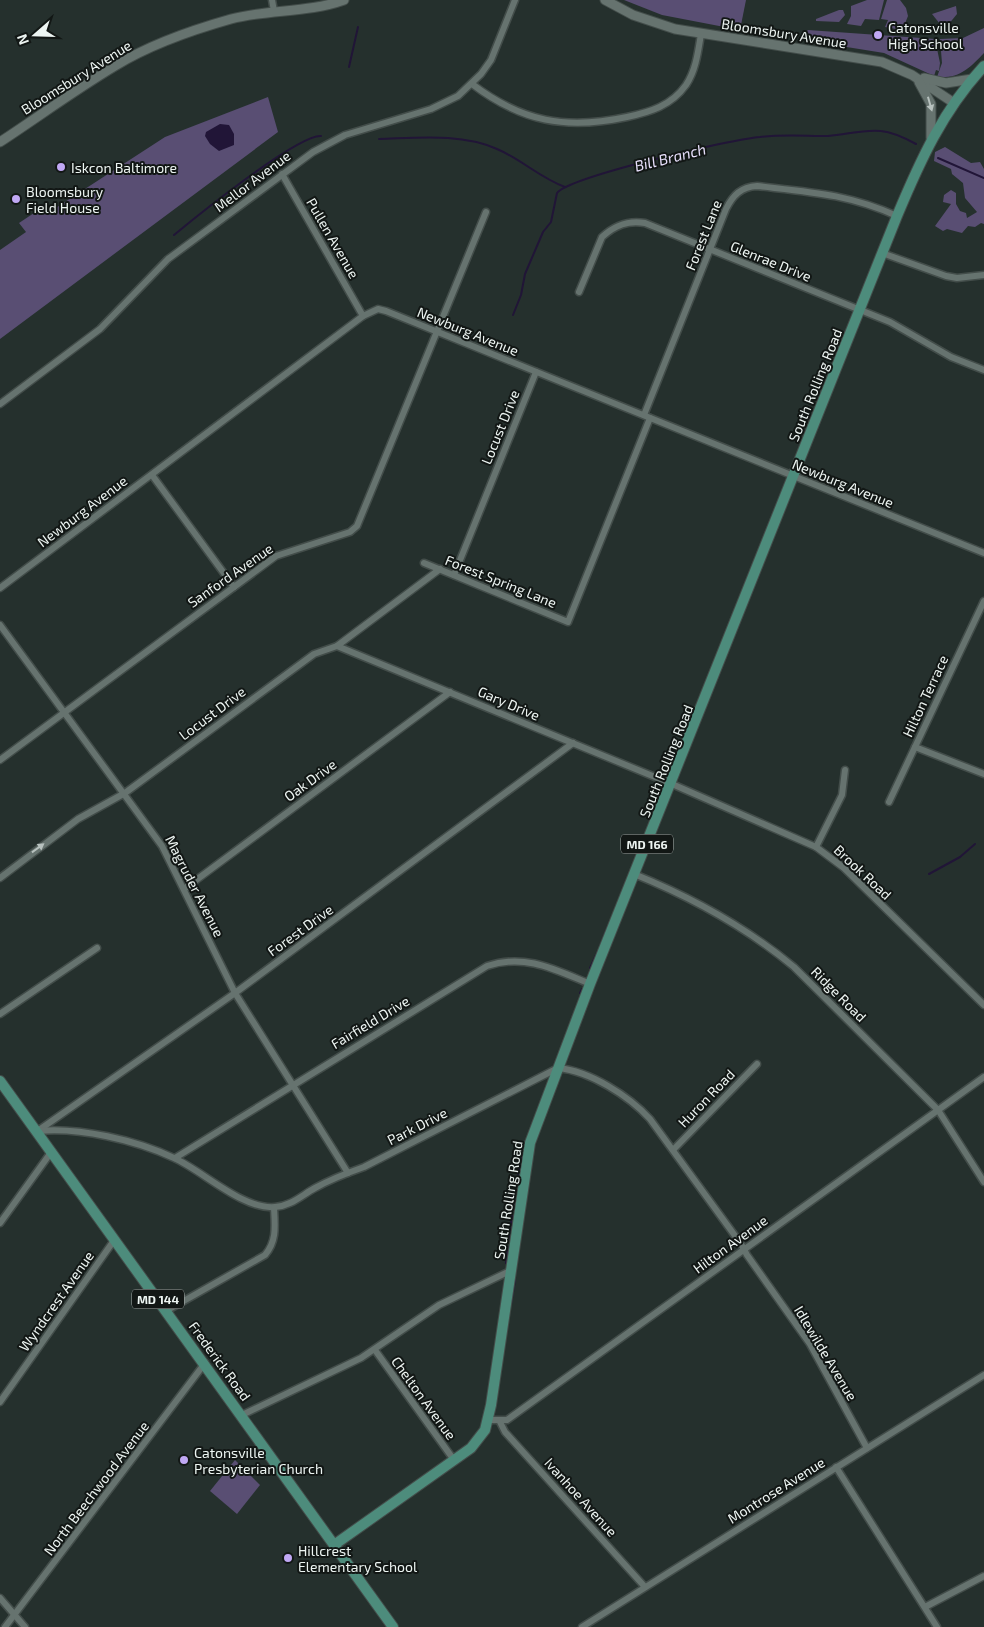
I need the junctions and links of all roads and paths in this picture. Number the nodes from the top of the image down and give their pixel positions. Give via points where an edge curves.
1 (272, 0) edge
2 (344, 0) edge
3 (515, 0) edge
4 (605, 0) edge
5 (274, 11) junction
6 (701, 34) junction
7 (984, 66) edge
8 (912, 75) junction
9 (972, 80) junction
10 (472, 84) junction
11 (954, 103) junction
12 (931, 138) junction
13 (0, 142) edge
14 (282, 174) junction
15 (486, 212) dead end
16 (897, 216) junction
17 (710, 250) junction
18 (882, 254) junction
19 (984, 275) edge
20 (579, 292) dead end
21 (860, 310) junction
22 (363, 316) junction
23 (437, 332) junction
24 (984, 370) edge
25 (536, 372) junction
26 (0, 404) edge
27 (647, 416) junction
28 (152, 475) junction
29 (794, 476) junction
30 (984, 553) edge
31 (424, 563) dead end
32 (440, 570) junction
33 (454, 576) junction
34 (234, 587) junction
35 (0, 588) edge
36 (984, 601) edge
37 (568, 622) joint
38 (0, 625) edge
39 (338, 646) junction
40 (450, 692) junction
41 (64, 712) junction
42 (573, 744) junction
43 (915, 746) junction
44 (0, 760) edge
45 (845, 770) dead end
46 (984, 774) edge
47 (672, 784) junction
48 (125, 793) junction
49 (889, 802) dead end
50 (816, 847) junction
51 (634, 874) junction
52 (0, 878) edge
53 (184, 889) junction
54 (97, 948) dead end
55 (590, 984) junction
56 (235, 994) junction
57 (984, 1005) edge
58 (0, 1014) edge
59 (757, 1064) dead end
60 (558, 1068) junction
61 (0, 1076) edge
62 (984, 1077) edge
63 (3, 1084) edge
64 (292, 1084) junction
65 (938, 1110) junction
66 (38, 1131) junction
67 (673, 1150) junction
68 (52, 1151) junction
69 (175, 1158) junction
70 (348, 1173) junction
71 (984, 1182) edge
72 (274, 1208) junction
73 (0, 1223) edge
74 (115, 1239) junction
75 (744, 1249) junction
76 (510, 1271) junction
77 (166, 1311) junction
78 (375, 1350) junction
79 (204, 1363) junction
80 (984, 1375) edge
81 (0, 1402) edge
82 (242, 1415) junction
83 (488, 1420) junction
84 (500, 1422) junction
85 (867, 1448) junction
86 (454, 1460) junction
87 (836, 1467) junction
88 (334, 1544) junction
89 (984, 1576) edge
90 (645, 1587) junction
91 (0, 1598) edge
92 (925, 1607) junction
93 (15, 1616) junction
94 (5, 1627) edge
95 (25, 1627) edge
96 (393, 1627) edge
97 (582, 1627) edge
98 (937, 1627) edge

1 - 5 street
2 - 5 main road, Bloomsbury Avenue via 304,9
3 - 10 street, Mellor Avenue via 491,60
4 - 6 main road, Bloomsbury Avenue via 654,23
5 - 13 main road, Bloomsbury Avenue via 206,26 128,58
6 - 8 main road, Bloomsbury Avenue via 882,62
6 - 10 street via 693,72 687,84 668,103 642,114 596,124 549,121 501,104
7 - 9 main road, South Rolling Road / MD 166
8 - 9 main road via 938,83
8 - 11 main road, Bloomsbury Avenue
8 -> 12 main road via 932,104
9 - 11 main road, South Rolling Road / MD 166
10 - 14 street, Mellor Avenue via 446,103 345,135
11 - 12 main road, South Rolling Road / MD 166
12 - 16 main road, South Rolling Road / MD 166
14 - 22 street, Pullen Avenue
14 - 26 street, Mellor Avenue via 168,260 100,329
15 - 23 street, Sanford Avenue
16 - 17 street, Forest Lane via 854,199 750,186 730,200
16 - 18 main road, South Rolling Road / MD 166
17 - 20 street, Glenrae Drive via 645,223 626,223 602,237
17 - 21 street, Glenrae Drive
17 - 27 street, Forest Lane
18 - 19 street via 946,276
18 - 21 main road, South Rolling Road / MD 166
21 - 24 street, Glenrae Drive via 890,322 945,354
21 - 29 main road, South Rolling Road / MD 166
22 - 23 street, Newburg Avenue via 378,309
22 - 28 street, Newburg Avenue
23 - 25 street, Newburg Avenue
23 - 34 street, Sanford Avenue via 357,526 350,532 276,556
25 - 27 street, Newburg Avenue
25 - 33 street, Locust Drive
27 - 29 street, Newburg Avenue
27 - 37 street, Forest Lane
28 - 34 street
28 - 35 street, Newburg Avenue
29 - 30 street, Newburg Avenue
29 - 47 main road, South Rolling Road / MD 166
31 - 32 street, Forest Spring Lane
32 - 33 street, Forest Spring Lane
32 - 39 street, Locust Drive
33 - 37 street, Forest Spring Lane
34 - 41 street, Sanford Avenue
36 - 43 street, Hilton Terrace
38 - 41 street, Magruder Avenue
39 - 40 street, Gary Drive
39 - 48 street, Locust Drive via 314,654
40 - 42 street, Gary Drive
40 - 53 street, Oak Drive
41 - 44 street, Sanford Avenue
41 - 48 street, Magruder Avenue
42 - 47 street, Gary Drive
42 - 56 street, Forest Drive
43 - 46 street
43 - 49 street, Hilton Terrace
45 - 50 street via 842,795
47 - 50 street, Brook Road
47 - 51 main road, South Rolling Road / MD 166
52 -> 48 street, Locust Drive via 78,818
48 - 53 street, Magruder Avenue via 162,846
50 - 57 street, Brook Road via 844,868
51 - 55 main road, South Rolling Road / MD 166
51 - 65 street, Ridge Road via 695,900 780,955
53 - 56 street, Magruder Avenue
54 - 58 street
55 - 60 main road, South Rolling Road / MD 166
55 - 64 street, Fairfield Drive via 539,964 499,962 476,972
56 - 64 street, Magruder Avenue
56 - 66 street, Forest Drive
59 - 67 street, Huron Road
60 - 67 street via 603,1084 639,1106
60 - 70 street, Park Drive
60 - 76 main road, South Rolling Road / MD 166 via 526,1157
61 - 63 main road, Frederick Road
62 - 65 street, Hilton Avenue
63 - 66 main road, Frederick Road / MD 144
64 - 69 street, Fairfield Drive
64 - 70 street, Magruder Avenue
65 - 71 street, Ridge Road
65 - 75 street, Hilton Avenue
66 - 68 main road, Frederick Road / MD 144
66 - 69 street via 61,1129 111,1138
67 - 75 street
68 - 73 street
68 - 74 main road, Frederick Road / MD 144
69 - 72 street via 243,1199 264,1208
70 - 72 street, Park Drive
72 - 77 street via 275,1234 265,1255
74 - 77 main road, Frederick Road / MD 144
74 - 81 street, Wyndcrest Avenue
75 - 84 street, Hilton Avenue
75 - 85 street, Idlewilde Avenue via 810,1344
76 - 78 street via 439,1304
76 - 83 main road, South Rolling Road / MD 166
77 - 79 main road, Frederick Road / MD 144
78 - 82 street
78 - 86 street, Chelton Avenue
79 - 82 main road, Frederick Road / MD 144
79 - 93 street, North Beechwood Avenue
80 - 85 street, Montrose Avenue
82 - 88 main road, Frederick Road / MD 144
83 - 84 street
83 - 86 main road, South Rolling Road / MD 166 via 479,1439
84 - 90 street, Ivanhoe Avenue via 505,1432
85 - 87 street, Montrose Avenue
86 - 88 main road, South Rolling Road / MD 166
87 - 90 street, Montrose Avenue
87 - 92 street
88 - 96 main road, Frederick Road / MD 144
89 - 92 street
90 - 97 street, Montrose Avenue
91 - 93 street
92 - 98 street
93 - 94 street, North Beechwood Avenue
93 - 95 street

